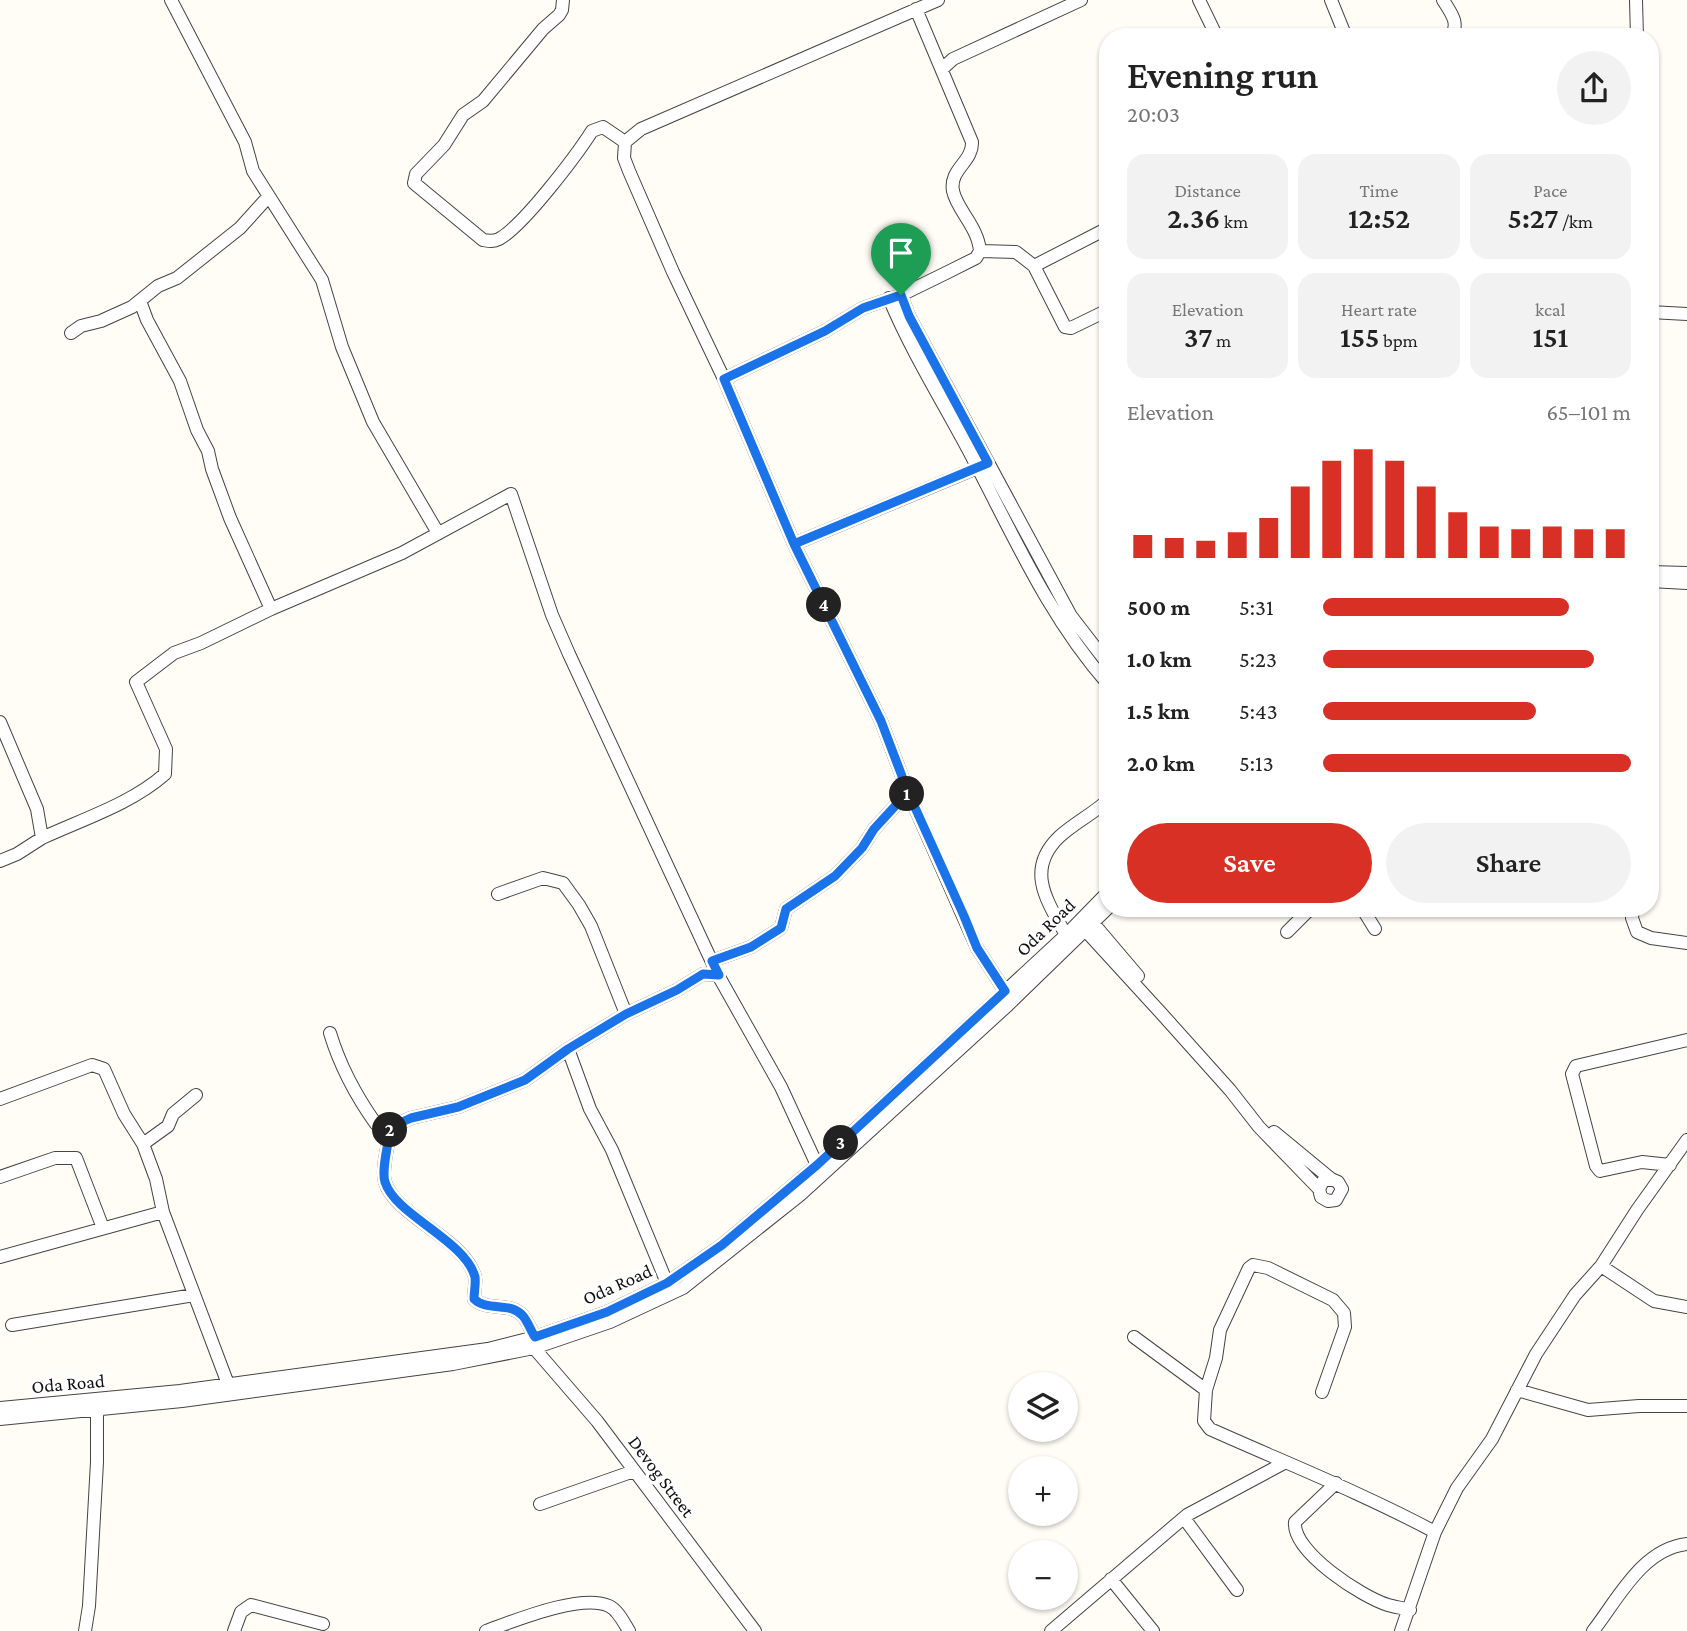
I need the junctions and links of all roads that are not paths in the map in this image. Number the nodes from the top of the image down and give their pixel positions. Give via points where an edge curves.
1 (171, 0) edge
2 (563, 0) edge
3 (938, 0) edge
4 (1081, 0) edge
5 (1199, 0) edge
6 (1331, 0) edge
7 (1443, 0) edge
8 (1636, 0) edge
9 (916, 9) junction
10 (1213, 28) edge
11 (1342, 28) edge
12 (1456, 28) edge
13 (1637, 28) edge
14 (942, 69) junction
15 (625, 142) junction
16 (268, 197) junction
17 (1099, 233) edge
18 (980, 251) junction
19 (1034, 266) junction
20 (895, 296) junction
21 (140, 302) junction
22 (1659, 312) edge
23 (1099, 314) edge
24 (1687, 314) edge
25 (71, 333) dead end
26 (724, 379) junction
27 (983, 465) junction
28 (438, 533) junction
29 (794, 544) junction
30 (1659, 572) edge
31 (1687, 573) edge
32 (1659, 581) edge
33 (1687, 583) edge
34 (271, 609) junction
35 (1065, 618) junction
36 (1099, 654) edge
37 (1099, 674) edge
38 (0, 722) edge
39 (908, 792) junction
40 (1099, 807) edge
41 (42, 838) junction
42 (0, 861) edge
43 (498, 894) dead end
44 (1099, 901) edge
45 (1099, 917) edge
46 (1302, 917) edge
47 (1368, 917) edge
48 (1632, 917) edge
49 (1089, 927) junction
50 (1375, 929) dead end
51 (1287, 932) dead end
52 (1066, 935) junction
53 (1687, 943) edge
54 (712, 961) junction
55 (719, 975) junction
56 (1005, 991) junction
57 (626, 1014) junction
58 (330, 1033) dead end
59 (1687, 1040) edge
60 (568, 1049) junction
61 (196, 1095) dead end
62 (0, 1099) edge
63 (1245, 1104) junction
64 (391, 1127) junction
65 (1687, 1140) edge
66 (143, 1144) junction
67 (817, 1165) junction
68 (1670, 1165) junction
69 (0, 1177) edge
70 (1331, 1179) junction
71 (1319, 1189) junction
72 (163, 1213) junction
73 (103, 1228) junction
74 (0, 1258) edge
75 (1601, 1266) junction
76 (667, 1283) junction
77 (194, 1295) junction
78 (1687, 1307) edge
79 (12, 1325) dead end
80 (1134, 1337) dead end
81 (535, 1343) junction
82 (228, 1384) junction
83 (1206, 1390) junction
84 (1517, 1390) junction
85 (1322, 1391) dead end
86 (1687, 1406) edge
87 (0, 1408) edge
88 (97, 1411) junction
89 (0, 1419) edge
90 (1284, 1463) junction
91 (634, 1471) junction
92 (1336, 1483) junction
93 (540, 1504) dead end
94 (1184, 1518) junction
95 (1435, 1532) junction
96 (1687, 1544) edge
97 (1111, 1579) junction
98 (1237, 1590) dead end
99 (1410, 1610) junction
100 (323, 1624) dead end
101 (85, 1631) edge
102 (234, 1631) edge
103 (486, 1631) edge
104 (629, 1631) edge
105 (755, 1631) edge
106 (1051, 1631) edge
107 (1153, 1631) edge
108 (1401, 1631) edge
109 (1593, 1631) edge

1 - 16 street via 245,142 253,171
2 - 15 street via 558,15 480,104 463,115 444,145 416,174 414,183 483,240 495,241 539,200 592,131 603,127
3 - 9 street
4 - 14 street via 953,59
5 - 10 street
6 - 11 street
7 - 12 street
8 - 13 street
9 - 14 street
9 - 15 street via 663,118
14 - 18 street via 972,142 971,156 955,173 953,192 972,225
15 - 26 street via 629,171
16 - 21 street via 205,258
16 - 28 street via 323,280 342,347 373,422
17 - 19 street
18 - 19 street via 1016,252
18 - 20 street via 976,258
19 - 23 street via 1065,327
20 - 26 street
20 - 27 street via 934,392
21 - 25 street
21 - 34 street via 180,382 229,518
22 - 24 street
26 - 29 street
27 - 29 street
27 - 35 street
28 - 34 street
28 - 54 street via 511,494 552,615
29 - 39 street via 881,721
30 - 31 street
32 - 33 street
34 - 41 street via 174,653 136,682 166,748 165,774 117,805
35 - 36 street
35 - 37 street
38 - 41 street via 37,809
39 - 54 street via 835,876 786,909 781,928 751,947
39 - 56 street via 977,948
40 - 52 street via 1060,836 1044,856 1040,876
41 - 42 street
43 - 57 street via 543,878 563,883 590,926
44 - 52 street, Oda Road
45 - 49 street, Oda Road
46 - 51 street
47 - 50 street
48 - 53 street via 1637,932
49 - 63 street
49 - 81 street, Oda Road via 800,1195 711,1268 683,1288 610,1322
52 - 56 street, Oda Road
54 - 55 street
55 - 57 street via 703,974
55 - 67 street via 781,1087
56 - 67 street, Oda Road
57 - 60 street
58 - 64 street via 366,1110 376,1124
59 - 68 street via 1576,1066 1572,1074 1600,1171 1643,1162
60 - 64 street via 525,1080
60 - 76 street
61 - 66 street via 173,1114 168,1126
62 - 66 street via 98,1066 104,1069
63 - 70 street
63 - 71 street via 1259,1127
64 - 81 street, Devog Street via 384,1180 389,1189 464,1257 475,1278 474,1299 515,1309
65 - 68 street
66 - 72 street
67 - 76 street, Oda Road via 722,1245
68 - 75 street
69 - 73 street via 55,1158 76,1158
70 - 71 street via 1323,1181
70 - 71 street via 1342,1189 1336,1200 1324,1199
72 - 73 street
72 - 77 street
73 - 74 street
75 - 78 street via 1654,1301
75 - 84 street via 1575,1295
76 - 81 street, Oda Road
77 - 79 street
77 - 82 street
80 - 83 street
81 - 82 street, Oda Road
81 - 88 street, Oda Road via 453,1364
81 - 91 street, Devog Street
82 - 87 street, Oda Road
83 - 85 street via 1220,1329 1249,1268 1258,1265 1333,1300 1344,1312 1345,1327
83 - 90 street via 1204,1421 1210,1429
84 - 86 street via 1588,1410
84 - 95 street
88 - 89 street, Oda Road
88 - 101 street
90 - 92 street
90 - 94 street
91 - 93 street
91 - 105 street, Devog Street
92 - 95 street
92 - 99 street via 1295,1522 1298,1540 1325,1570 1387,1605
94 - 97 street
94 - 98 street
95 - 99 street
96 - 109 street via 1674,1546 1647,1563
97 - 106 street
97 - 107 street
99 - 108 street
100 - 102 street via 251,1605 241,1612
103 - 104 street via 556,1607 596,1602 611,1606

